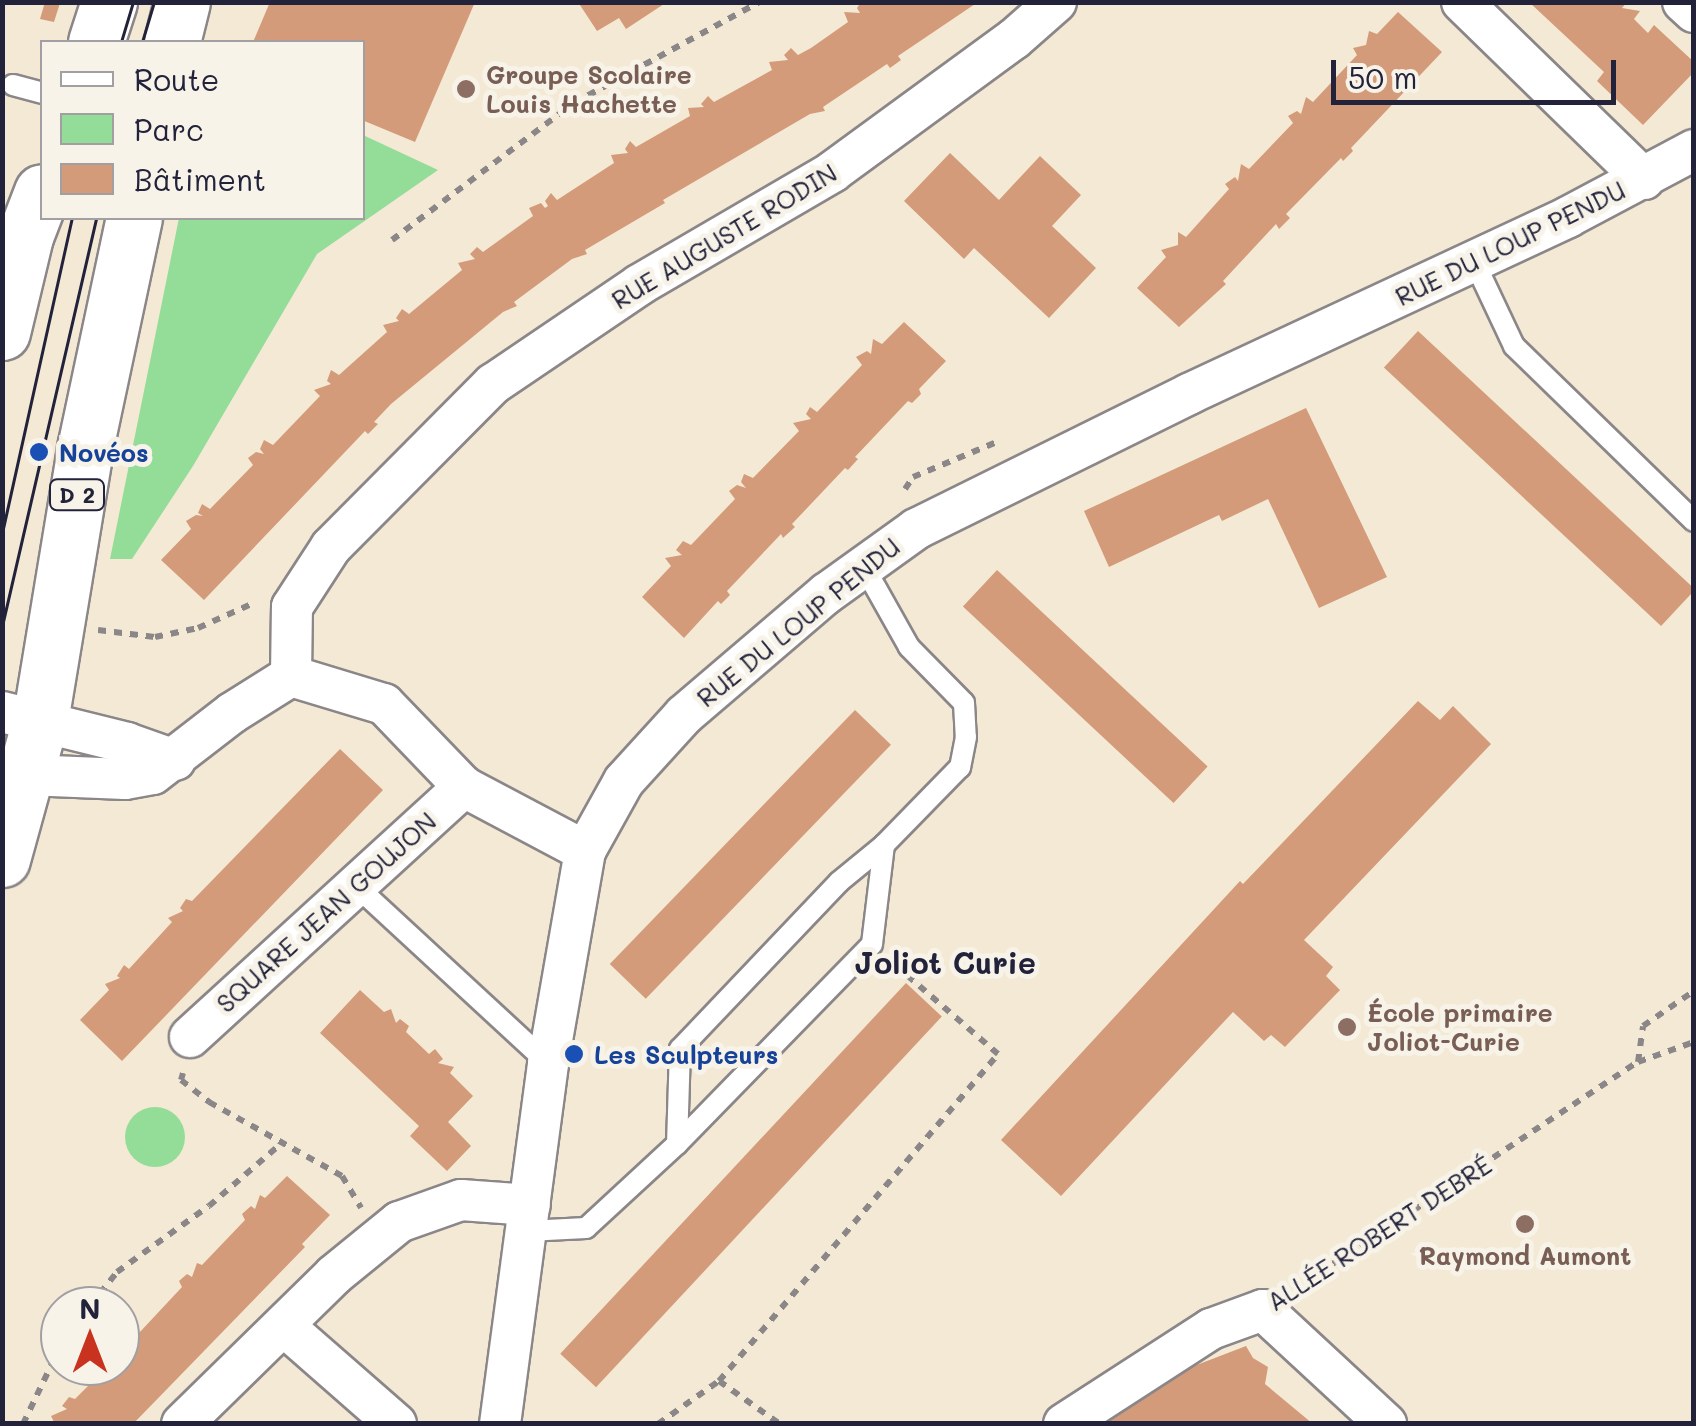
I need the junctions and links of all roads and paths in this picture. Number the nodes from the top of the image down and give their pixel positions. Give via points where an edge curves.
1 (109, 2) edge
2 (182, 2) edge
3 (759, 2) edge
4 (1056, 2) edge
5 (1462, 2) edge
6 (1683, 2) edge
7 (1694, 12) edge
8 (97, 40) edge
9 (172, 40) edge
10 (13, 85) dead end
11 (40, 92) edge
12 (1694, 150) edge
13 (1644, 178) junction
14 (40, 198) edge
15 (134, 220) edge
16 (392, 240) dead end
17 (1474, 260) junction
18 (8, 290) edge
19 (1694, 521) edge
20 (863, 565) junction
21 (292, 606) junction
22 (87, 628) dead end
23 (291, 676) junction
24 (32, 719) edge
25 (175, 760) junction
26 (13, 774) edge
27 (464, 787) junction
28 (884, 845) junction
29 (585, 851) junction
30 (2, 859) edge
31 (354, 884) junction
32 (872, 944) junction
33 (1694, 991) edge
34 (190, 1037) joint
35 (1694, 1042) edge
36 (548, 1062) junction
37 (1638, 1062) junction
38 (284, 1141) junction
39 (677, 1144) junction
40 (528, 1218) junction
41 (378, 1239) junction
42 (105, 1286) edge
43 (1263, 1310) junction
44 (284, 1326) junction
45 (719, 1381) junction
46 (42, 1386) edge
47 (23, 1424) edge
48 (182, 1424) edge
49 (396, 1424) edge
50 (500, 1424) edge
51 (658, 1424) edge
52 (780, 1424) edge
53 (1064, 1424) edge
54 (1386, 1424) edge

1 - 8 main road
2 - 9 main road
3 - 16 path via 574,103
4 - 21 street, RUE AUGUSTE RODIN via 832,172 639,285 493,384 332,547
5 - 13 street
6 - 7 street
10 - 11 lane
12 - 13 street, RUE DU LOUP PENDU
13 - 17 street, RUE DU LOUP PENDU
14 - 18 main road
15 - 24 main road, D 2
17 - 19 lane via 1514,346
17 - 20 street, RUE DU LOUP PENDU via 933,520
20 - 28 lane via 908,647 964,702 960,767
20 - 29 street, RUE DU LOUP PENDU via 684,715 624,781
21 - 22 path via 266,598 198,628 155,637
21 - 23 street
23 - 25 street
23 - 27 street via 384,704
24 - 25 street
24 - 26 main road, D 2
25 - 26 street via 125,779
26 - 30 main road, D 2
27 - 29 street
27 - 31 street, SQUARE JEAN GOUJON
28 - 32 lane
28 - 39 lane via 839,882 680,1049
29 - 36 street, RUE DU LOUP PENDU
31 - 34 street, SQUARE JEAN GOUJON
31 - 36 lane
32 - 39 lane
32 - 45 path via 998,1054
33 - 37 path via 1643,1026
34 - 38 path via 181,1080
35 - 37 path, ALLÉE ROBERT DEBRÉ
36 - 40 street, RUE DU LOUP PENDU
37 - 43 path, ALLÉE ROBERT DEBRÉ
38 - 41 path via 342,1176
38 - 42 path
39 - 40 lane via 586,1228
40 - 41 street via 461,1200 400,1222
40 - 50 street, RUE DU LOUP PENDU
41 - 44 street
43 - 53 street, ALLÉE ROBERT DEBRÉ via 1211,1329
43 - 54 street
44 - 48 street
44 - 49 street
45 - 51 path
45 - 52 path
46 - 47 path

